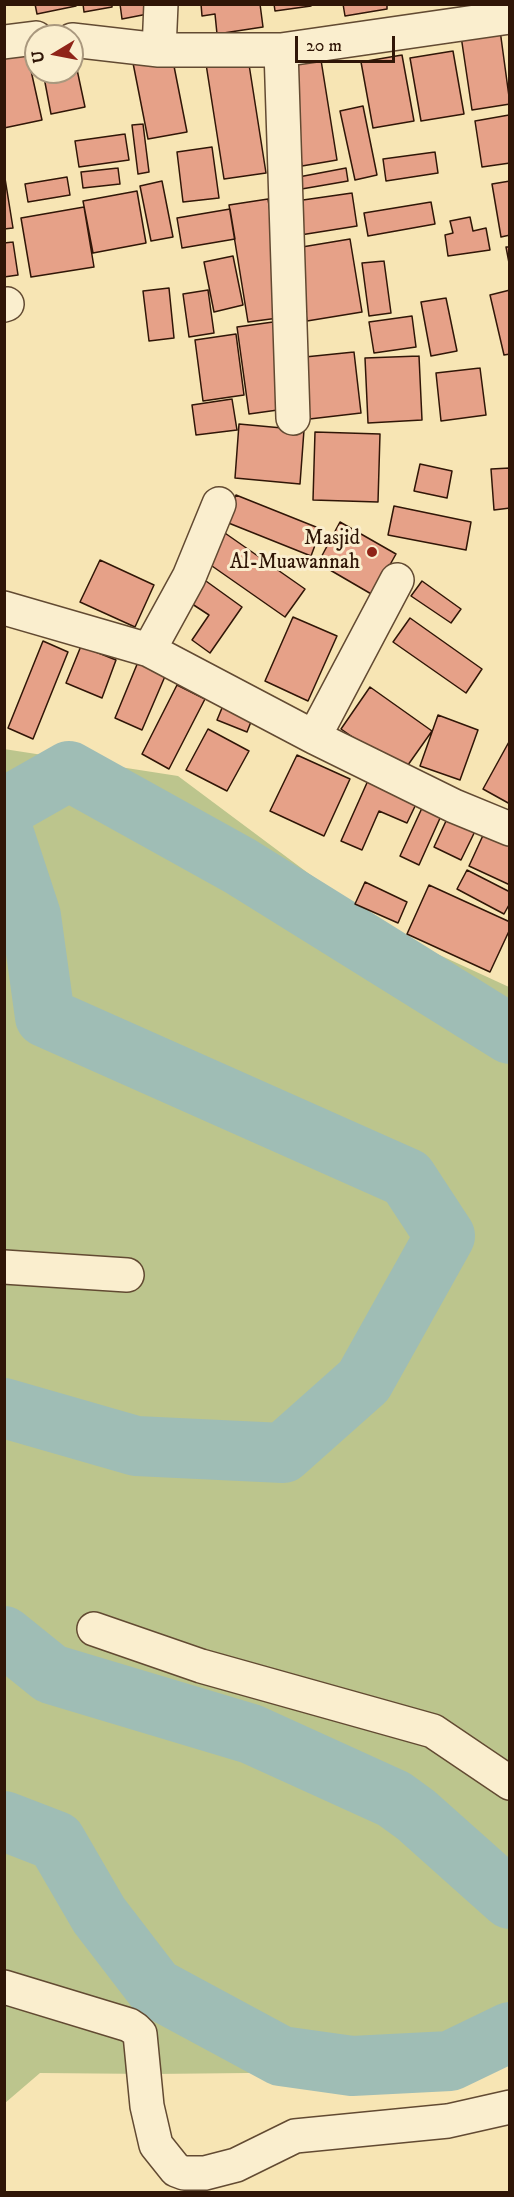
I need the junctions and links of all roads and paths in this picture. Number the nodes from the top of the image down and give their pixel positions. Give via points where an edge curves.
1 (160, 4) edge
2 (510, 17) edge
3 (24, 40) edge
4 (84, 41) edge
5 (4, 42) edge
6 (159, 50) junction
7 (280, 50) junction
8 (293, 418) dead end
9 (219, 504) dead end
10 (397, 580) dead end
11 (4, 608) edge
12 (149, 650) junction
13 (314, 737) junction
14 (510, 829) edge
15 (4, 1267) edge
16 (127, 1275) dead end
17 (94, 1629) dead end
18 (510, 1783) edge
19 (4, 1987) edge
20 (510, 2107) edge

1 - 6 street
2 - 7 street
3 - 5 street
4 - 6 street
6 - 7 street
7 - 8 street
9 - 12 street via 189,577
10 - 13 street
11 - 12 street
12 - 13 street
13 - 14 street
15 - 16 street
17 - 18 street via 201,1666 433,1731
19 - 20 street via 129,2025 140,2034 147,2106 156,2145 176,2170 184,2173 206,2173 236,2165 295,2136 448,2121

